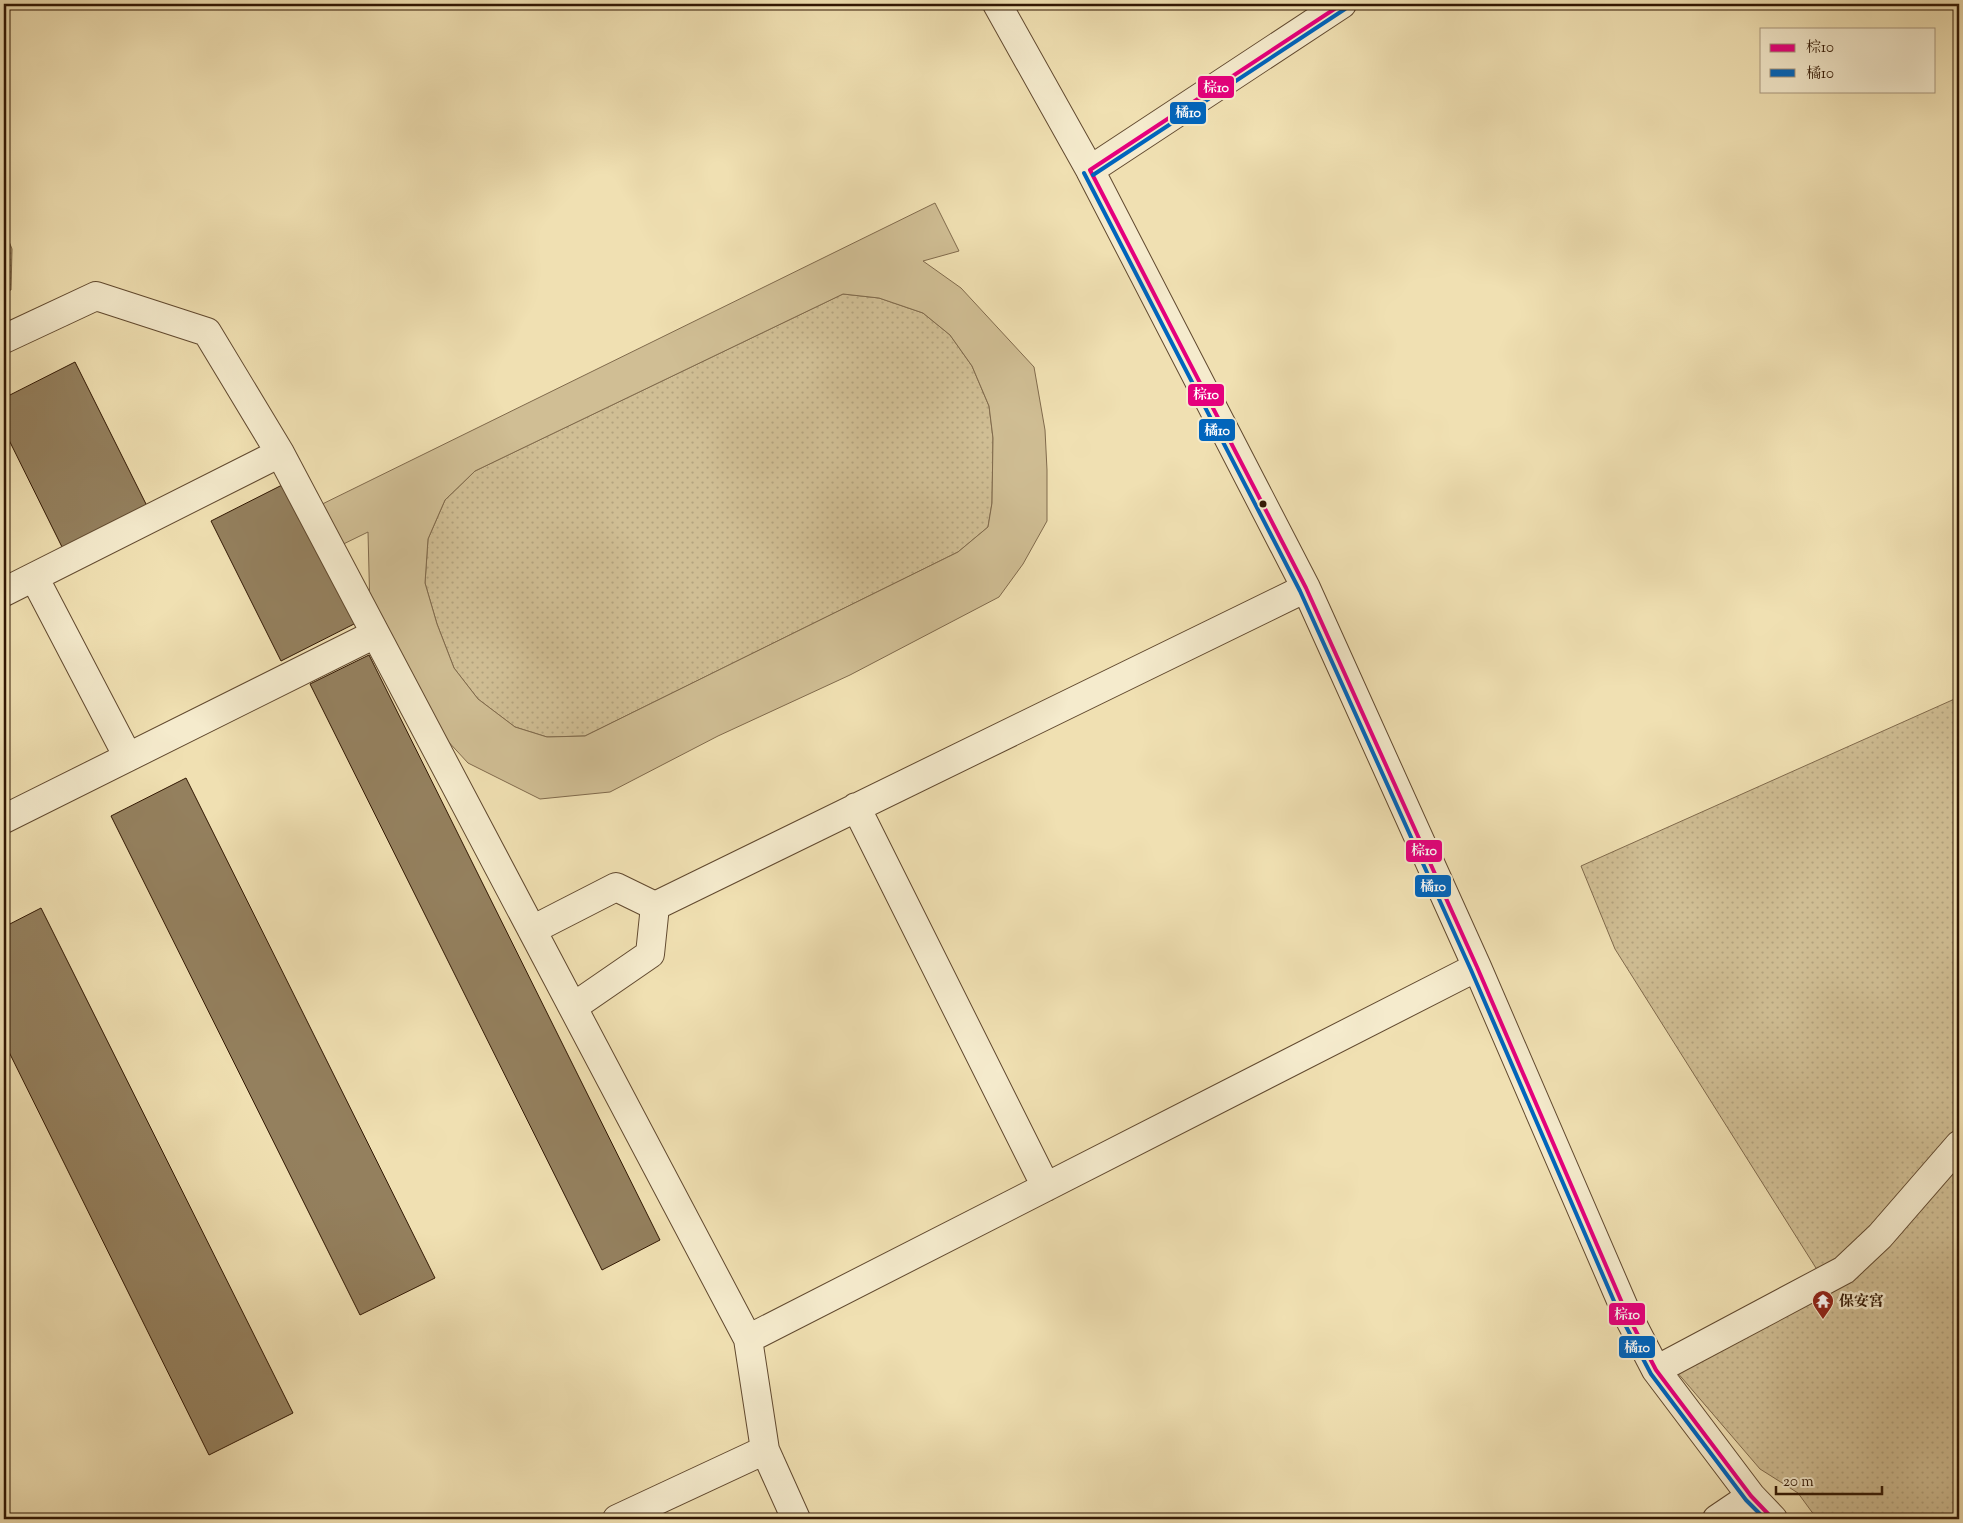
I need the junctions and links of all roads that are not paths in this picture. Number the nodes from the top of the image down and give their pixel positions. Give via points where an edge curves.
1 (997, 4) edge
2 (1342, 4) edge
3 (1090, 170) junction
4 (4, 339) edge
5 (280, 452) junction
6 (34, 577) junction
7 (1306, 588) junction
8 (4, 592) edge
9 (376, 634) junction
10 (128, 757) junction
11 (856, 808) junction
12 (4, 819) edge
13 (655, 906) junction
14 (532, 930) junction
15 (1477, 967) junction
16 (573, 1007) junction
17 (1959, 1145) edge
18 (1046, 1187) junction
19 (748, 1339) junction
20 (1656, 1370) junction
21 (765, 1450) junction
22 (1751, 1496) junction
23 (617, 1519) edge
24 (796, 1519) edge
25 (1717, 1519) edge
26 (1773, 1519) edge

1 - 3 street
2 - 3 street
3 - 7 street
4 - 5 street via 96,296 207,332
5 - 6 street
5 - 9 street
6 - 8 street
6 - 10 street
7 - 11 street
7 - 15 street
9 - 10 street
9 - 14 street
10 - 12 street
11 - 13 street
11 - 18 street
13 - 14 street via 616,887
13 - 16 street via 650,954
14 - 16 street
15 - 18 street
15 - 20 street via 1626,1312
16 - 19 street
17 - 20 street via 1880,1236 1844,1270
18 - 19 street
19 - 21 street
20 - 22 street
21 - 23 street
21 - 24 street
22 - 25 street
22 - 26 street

